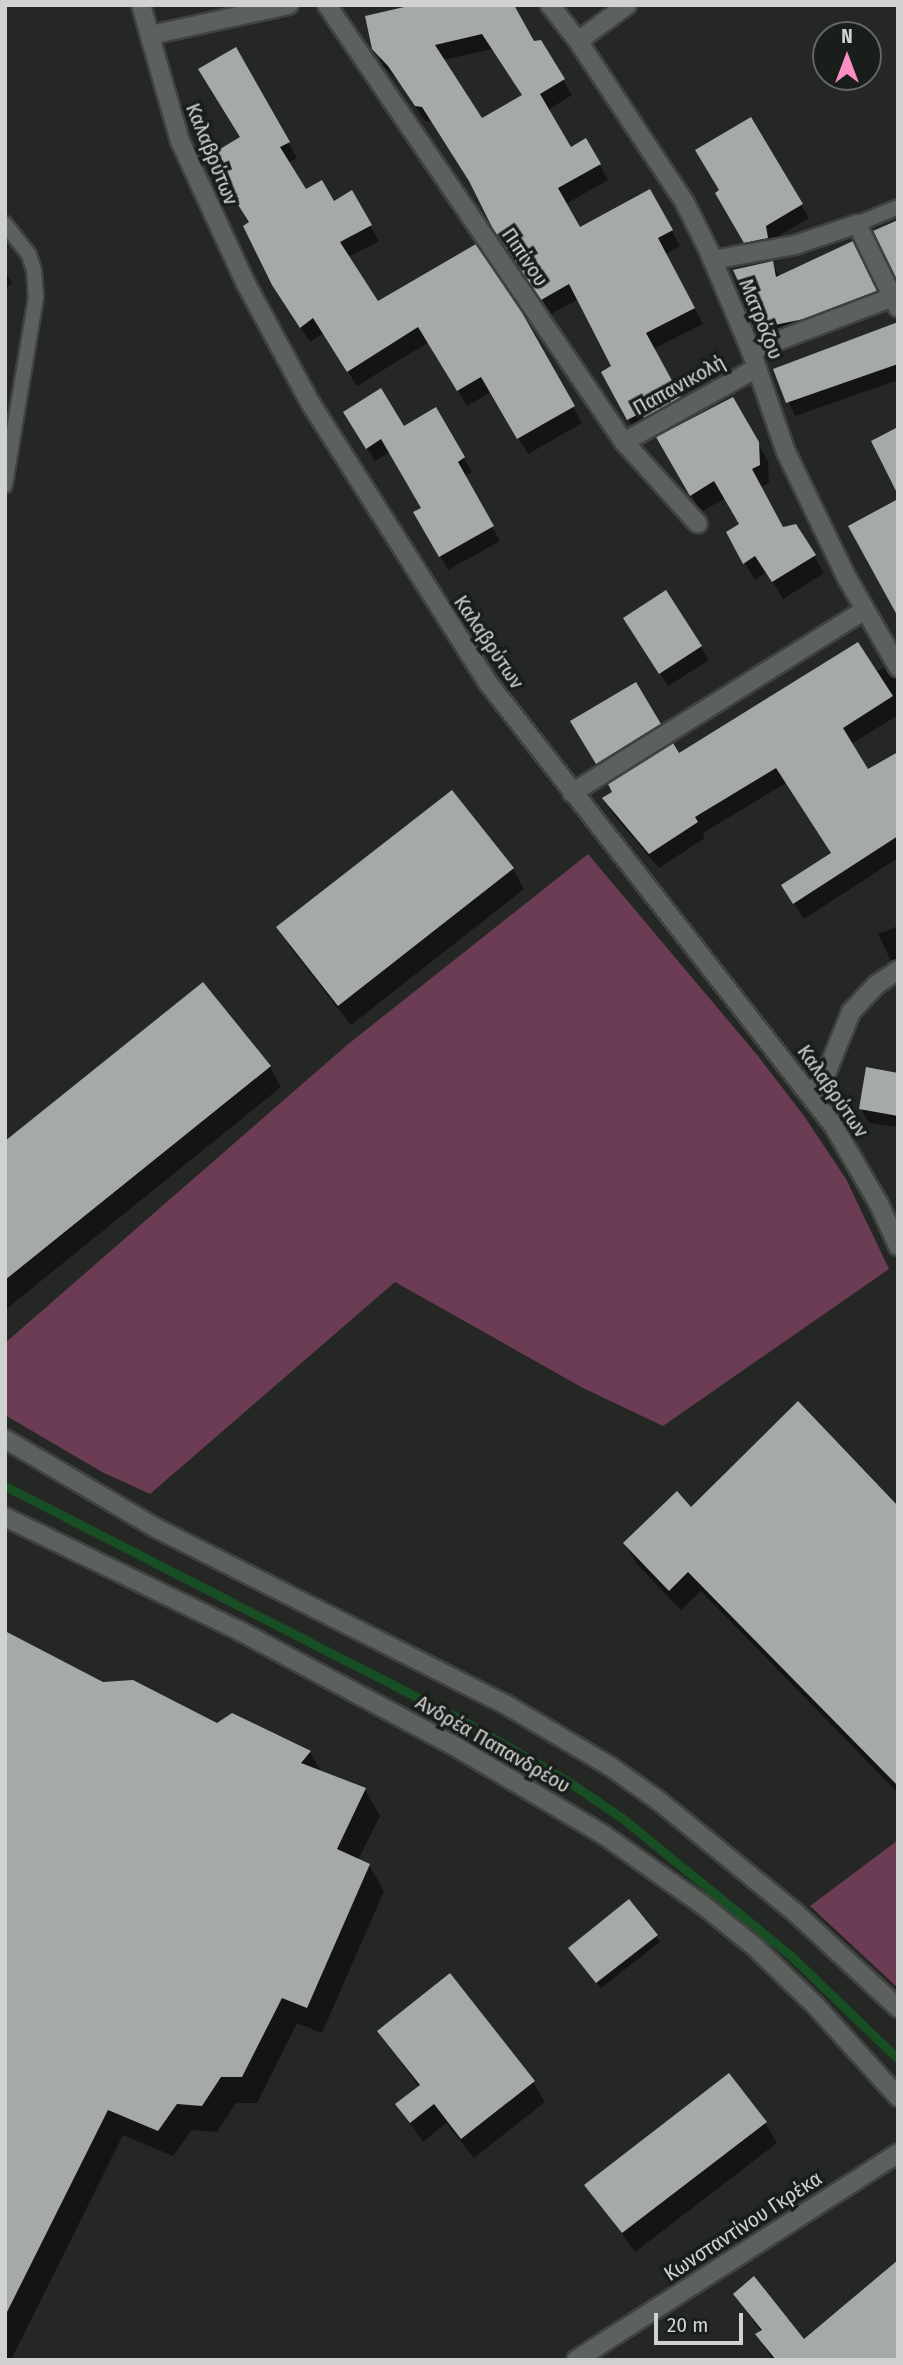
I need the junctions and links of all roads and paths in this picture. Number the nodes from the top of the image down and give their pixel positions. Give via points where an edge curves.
1 (141, 5) edge
2 (289, 5) edge
3 (327, 5) edge
4 (550, 5) edge
5 (627, 5) edge
6 (151, 35) junction
7 (578, 41) junction
8 (898, 207) edge
9 (5, 224) edge
10 (857, 224) junction
11 (712, 260) junction
12 (895, 303) edge
13 (754, 359) junction
14 (624, 442) junction
15 (5, 485) edge
16 (698, 524) dead end
17 (865, 610) junction
18 (898, 667) edge
19 (572, 793) junction
20 (898, 970) edge
21 (811, 1096) junction
22 (898, 1246) edge
23 (5, 1439) edge
24 (5, 1517) edge
25 (898, 2008) edge
26 (898, 2097) edge
27 (898, 2153) edge
28 (576, 2360) edge

1 - 6 street, Καλαβρύτων
2 - 6 street
3 - 14 street, Πιπίνου
4 - 7 street, Ματρόζου
5 - 7 street
6 - 19 street, Καλαβρύτων via 180,141 210,212 311,404 489,684
7 - 11 street, Ματρόζου via 684,201
8 - 10 lane
9 - 15 lane via 29,256 36,297
10 - 11 street via 795,246
10 - 12 street
11 - 13 street, Ματρόζου
12 - 13 street, Παπανικολή
13 - 14 street, Παπανικολή
13 - 17 street, Ματρόζου via 786,452
14 - 16 street, Πιπίνου
17 - 18 street, Ματρόζου
17 - 19 street
19 - 21 street, Καλαβρύτων
20 - 21 street via 851,1012 826,1074
21 - 22 street, Καλαβρύτων via 833,1125
23 - 25 street, Ανδρέα Παπανδρέου via 156,1528 505,1704 611,1766 797,1914
24 - 26 street, Ανδρέα Παπανδρέου via 277,1650 458,1748 604,1835 755,1947
27 - 28 street, Κωνσταντίνου Γκρέκα

